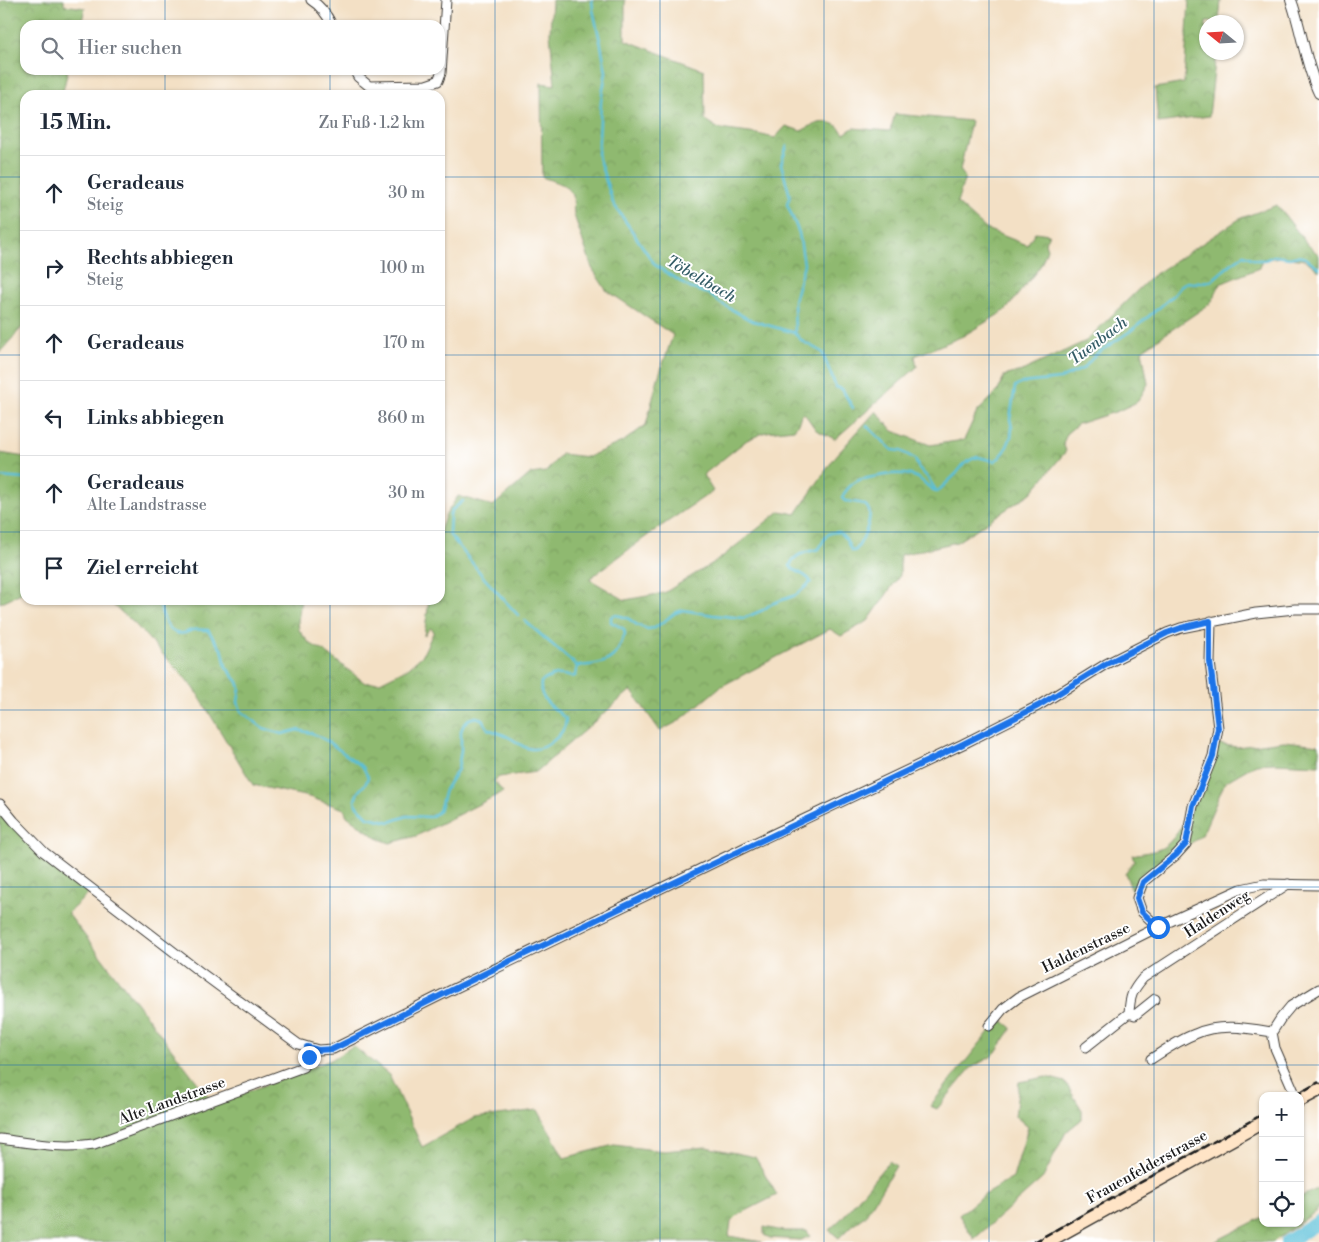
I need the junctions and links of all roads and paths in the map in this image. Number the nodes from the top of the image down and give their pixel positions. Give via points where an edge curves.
1 (312, 0) edge
2 (446, 0) edge
3 (1291, 0) edge
4 (330, 20) edge
5 (445, 20) edge
6 (357, 75) edge
7 (440, 75) edge
8 (1319, 93) edge
9 (1319, 609) edge
10 (1210, 621) junction
11 (0, 804) edge
12 (1288, 884) junction
13 (1319, 885) edge
14 (1158, 927) junction
15 (1319, 989) edge
16 (1155, 999) dead end
17 (1129, 1013) junction
18 (989, 1026) dead end
19 (1272, 1032) junction
20 (307, 1047) junction
21 (1086, 1047) dead end
22 (1151, 1058) dead end
23 (1319, 1090) edge
24 (1294, 1092) edge
25 (1304, 1098) edge
26 (1259, 1124) edge
27 (0, 1139) edge
28 (1047, 1242) edge

1 - 4 street
2 - 5 street
3 - 8 street via 1313,82
6 - 7 street via 368,86 426,84 438,81
9 - 10 street via 1256,613
10 - 14 street via 1210,662 1218,728 1213,756 1193,806 1186,844 1143,882 1137,898 1142,912
10 - 20 street via 1167,633 1106,664 1013,719 333,1049
11 - 20 street via 44,852 298,1044
12 - 13 street, Haldenstrasse
12 - 14 street, Haldenstrasse via 1264,884 1241,889
12 - 17 street, Haldenweg via 1143,978 1133,989
14 - 18 street, Haldenstrasse via 1019,997
15 - 19 street via 1291,1006
16 - 17 street via 1135,1015
17 - 21 street
19 - 22 street via 1219,1028 1196,1033
19 - 24 street via 1275,1048
20 - 27 street, Alte Landstrasse via 309,1057 303,1066 94,1144 79,1147
23 - 25 main road
26 - 28 main road, Frauenfelderstrasse

